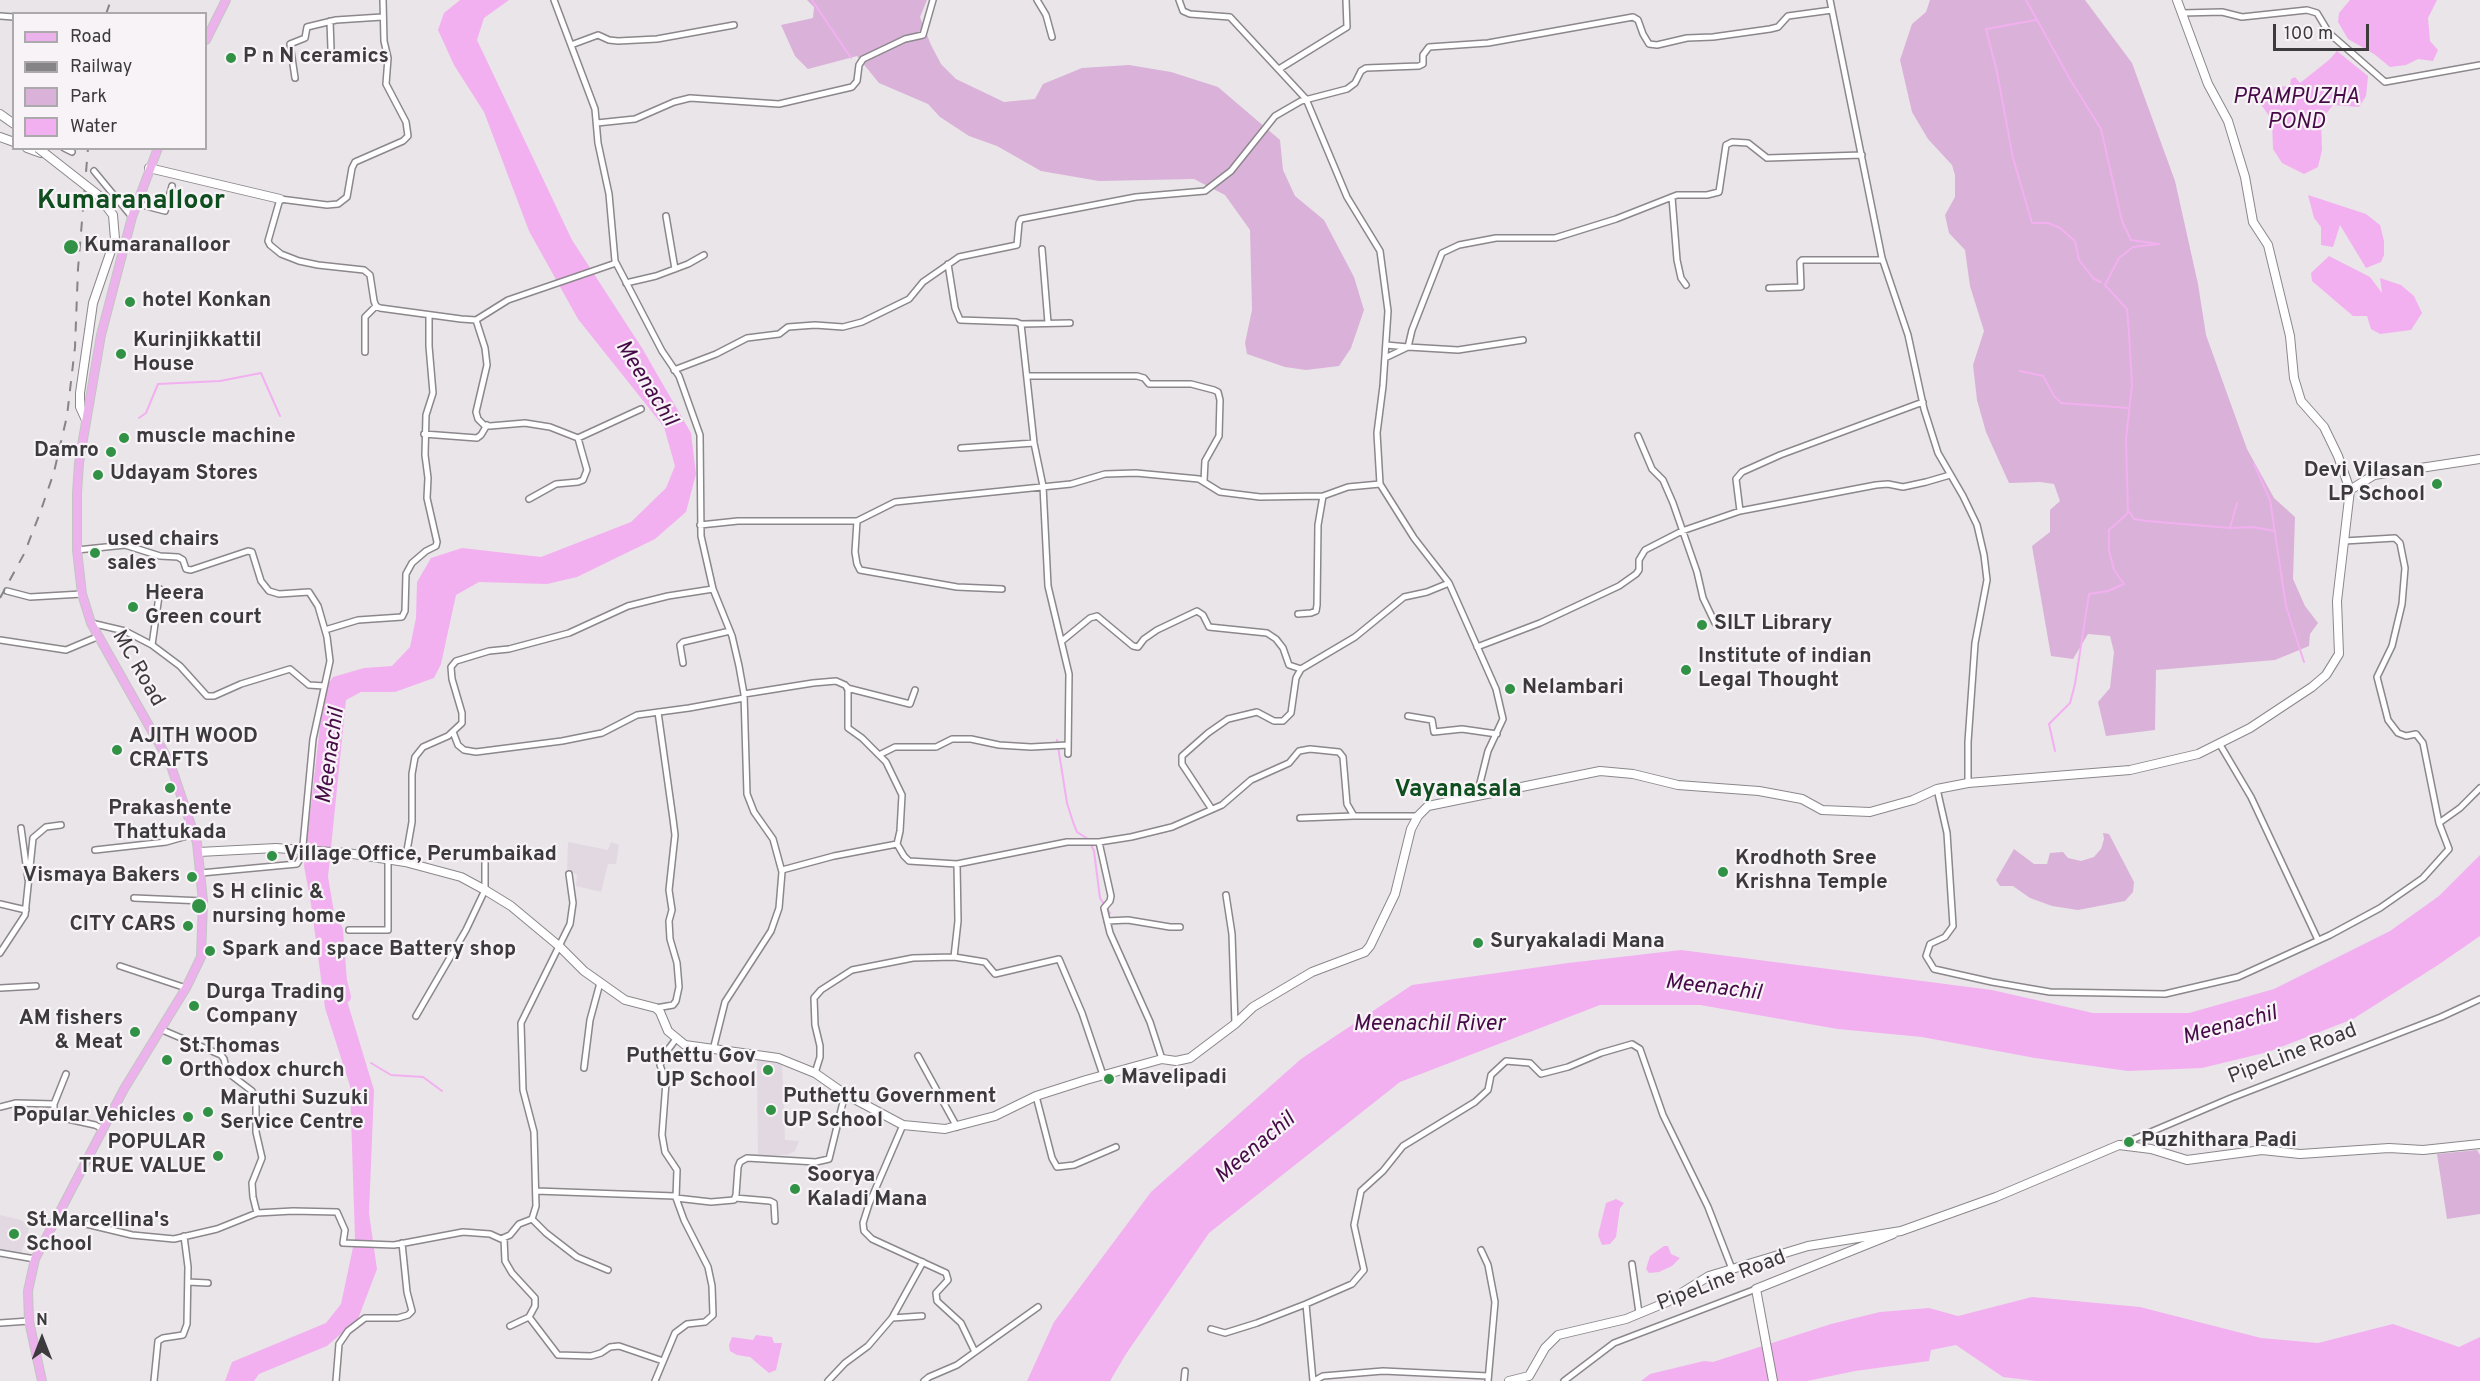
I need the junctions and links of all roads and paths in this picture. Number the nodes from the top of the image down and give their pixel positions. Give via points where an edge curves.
1 (226, 0) edge
2 (383, 0) edge
3 (554, 0) edge
4 (933, 0) edge
5 (1037, 0) edge
6 (1179, 0) edge
7 (1346, 0) edge
8 (1830, 0) edge
9 (2177, 0) edge
10 (1832, 10) junction
11 (2182, 13) junction
12 (382, 17) junction
13 (330, 21) junction
14 (734, 25) dead end
15 (207, 34) edge
16 (1052, 37) dead end
17 (571, 45) junction
18 (331, 49) dead end
19 (2480, 65) edge
20 (1279, 69) junction
21 (295, 78) dead end
22 (1306, 99) junction
23 (597, 123) junction
24 (41, 150) edge
25 (68, 150) edge
26 (157, 150) edge
27 (72, 152) dead end
28 (1862, 155) junction
29 (149, 168) junction
30 (94, 171) dead end
31 (172, 186) dead end
32 (1672, 197) junction
33 (280, 199) junction
34 (138, 204) junction
35 (666, 216) dead end
36 (132, 217) junction
37 (1042, 249) dead end
38 (704, 255) dead end
39 (1882, 260) junction
40 (615, 263) junction
41 (948, 264) junction
42 (675, 269) junction
43 (626, 283) junction
44 (1686, 285) dead end
45 (1769, 288) dead end
46 (376, 306) junction
47 (429, 315) junction
48 (476, 320) junction
49 (1048, 323) junction
50 (1070, 323) dead end
51 (1022, 324) junction
52 (1524, 340) dead end
53 (1386, 345) junction
54 (1408, 347) junction
55 (365, 352) dead end
56 (1385, 358) junction
57 (84, 360) junction
58 (97, 363) junction
59 (674, 370) junction
60 (1027, 376) junction
61 (82, 377) junction
62 (95, 380) junction
63 (1923, 402) junction
64 (641, 409) dead end
65 (86, 420) junction
66 (487, 426) junction
67 (424, 434) junction
68 (1638, 436) dead end
69 (578, 438) junction
70 (1034, 443) junction
71 (961, 448) dead end
72 (2480, 459) edge
73 (1950, 475) junction
74 (1204, 481) junction
75 (1380, 484) junction
76 (1042, 486) junction
77 (2350, 490) junction
78 (1323, 496) junction
79 (529, 499) dead end
80 (1740, 511) junction
81 (857, 521) junction
82 (700, 525) junction
83 (1682, 531) junction
84 (2344, 541) junction
85 (77, 550) junction
86 (1449, 583) junction
87 (160, 589) dead end
88 (713, 589) junction
89 (1002, 589) dead end
90 (8, 591) dead end
91 (82, 594) junction
92 (1298, 614) dead end
93 (91, 622) junction
94 (1714, 623) dead end
95 (325, 630) junction
96 (730, 631) junction
97 (97, 638) junction
98 (0, 640) edge
99 (1062, 641) junction
100 (152, 645) junction
101 (1477, 647) junction
102 (683, 663) dead end
103 (1301, 669) junction
104 (324, 686) junction
105 (847, 688) junction
106 (915, 690) dead end
107 (744, 696) junction
108 (658, 712) junction
109 (1408, 716) dead end
110 (453, 732) junction
111 (1497, 734) junction
112 (2219, 743) junction
113 (1068, 745) junction
114 (1068, 754) dead end
115 (879, 755) junction
116 (1968, 783) junction
117 (2480, 788) edge
118 (1936, 789) junction
119 (1477, 795) junction
120 (1211, 808) junction
121 (1354, 816) junction
122 (1418, 816) junction
123 (1300, 818) dead end
124 (2439, 823) junction
125 (62, 825) dead end
126 (21, 828) dead end
127 (194, 834) junction
128 (1100, 842) junction
129 (897, 844) junction
130 (95, 850) dead end
131 (198, 852) junction
132 (485, 852) dead end
133 (388, 860) junction
134 (405, 862) junction
135 (957, 864) junction
136 (782, 870) junction
137 (201, 873) junction
138 (569, 874) dead end
139 (29, 883) junction
140 (485, 890) junction
141 (1226, 895) dead end
142 (134, 898) dead end
143 (203, 901) junction
144 (0, 904) edge
145 (26, 910) junction
146 (1107, 921) junction
147 (1180, 927) dead end
148 (349, 930) dead end
149 (2318, 940) junction
150 (559, 946) junction
151 (0, 953) edge
152 (954, 957) junction
153 (120, 966) dead end
154 (600, 983) junction
155 (36, 986) dead end
156 (0, 988) edge
157 (186, 988) junction
158 (2480, 999) edge
159 (656, 1008) junction
160 (416, 1016) dead end
161 (1235, 1024) junction
162 (160, 1029) junction
163 (676, 1039) junction
164 (712, 1050) junction
165 (918, 1056) dead end
166 (1162, 1059) junction
167 (584, 1068) dead end
168 (815, 1073) junction
169 (66, 1074) dead end
170 (1103, 1076) junction
171 (845, 1094) junction
172 (1036, 1096) junction
173 (54, 1104) junction
174 (0, 1107) edge
175 (903, 1125) junction
176 (957, 1127) junction
177 (103, 1129) junction
178 (2480, 1144) edge
179 (2120, 1145) junction
180 (1116, 1147) dead end
181 (536, 1191) junction
182 (676, 1197) junction
183 (735, 1198) junction
184 (257, 1214) junction
185 (57, 1217) junction
186 (532, 1219) junction
187 (775, 1221) dead end
188 (1901, 1231) junction
189 (184, 1236) junction
190 (504, 1238) junction
191 (402, 1243) junction
192 (1481, 1250) dead end
193 (0, 1253) edge
194 (35, 1259) junction
195 (923, 1262) junction
196 (1632, 1264) dead end
197 (1732, 1269) junction
198 (608, 1270) dead end
199 (188, 1282) junction
200 (208, 1283) dead end
201 (1756, 1289) junction
202 (1306, 1304) junction
203 (1038, 1307) dead end
204 (1639, 1313) junction
205 (922, 1316) dead end
206 (529, 1317) junction
207 (892, 1318) junction
208 (29, 1321) junction
209 (0, 1323) edge
210 (510, 1326) dead end
211 (1210, 1329) dead end
212 (975, 1352) junction
213 (663, 1361) junction
214 (1185, 1371) dead end
215 (1488, 1379) edge
216 (42, 1381) edge
217 (154, 1381) edge
218 (336, 1381) edge
219 (655, 1381) edge
220 (828, 1381) edge
221 (924, 1381) edge
222 (1184, 1381) edge
223 (1313, 1381) edge
224 (1509, 1381) edge
225 (1564, 1381) edge
226 (1773, 1381) edge

1 - 15 main road
2 - 12 street
3 - 17 street
4 - 23 street via 923,35 863,59 852,87 779,104 690,98 635,119
5 - 16 street
6 - 20 street via 1183,11 1190,14 1230,17
7 - 20 street via 1347,27
8 - 10 street
9 - 11 main road
10 - 22 street via 1788,16 1778,27 1770,29 1657,45 1649,44 1633,17 1488,44 1429,47 1419,66 1366,68 1347,89
10 - 28 street
11 - 19 street via 2222,12 2242,17 2307,10 2317,13 2329,33 2385,82
11 - 77 main road via 2208,84 2228,121 2245,177 2253,222 2268,245 2301,401 2324,427
12 - 13 street
12 - 33 street via 388,58 386,84 406,122 408,136 355,162 347,197 339,204
13 - 18 street
13 - 21 street via 307,27 305,38 291,44
14 - 17 street via 657,39 618,41 598,35
17 - 23 street
20 - 22 street
22 - 41 street via 1275,116 1231,171 1205,191 1136,197 1030,216 1019,223 1017,245 958,257
22 - 53 street via 1347,197 1380,251 1388,311
23 - 40 street
24 - 57 main road, bridge via 98,195 112,215 115,240 93,303
25 - 27 street
26 - 29 main road, MC Road
28 - 32 street via 1767,158 1748,143 1732,142 1726,145 1719,192
28 - 39 street
29 - 33 main road
29 - 34 main road, MC Road
30 - 36 street
31 - 34 street via 165,211
32 - 44 street via 1677,260
32 - 54 street via 1555,238 1496,238 1459,245 1442,253
33 - 46 street via 270,245 298,261 364,270 370,275
34 - 36 main road, MC Road
35 - 42 street
36 - 58 main road, MC Road
37 - 49 street
38 - 42 street
39 - 45 street via 1802,260 1803,285
39 - 63 street via 1908,335
40 - 43 street
40 - 48 street via 508,300
41 - 51 street via 960,320
41 - 59 street via 923,282 909,299 862,322 843,327 788,327 779,334 747,338
42 - 43 street
43 - 59 street
46 - 47 street
46 - 55 street via 365,317
47 - 48 street
47 - 67 street via 434,393
48 - 66 street via 487,366 476,411 478,419
49 - 50 street
49 - 51 street
51 - 60 street
52 - 54 street via 1458,350
53 - 54 street
53 - 56 street
54 - 56 street
56 - 75 street via 1377,433
57 - 58 main road
57 - 61 main road
58 - 62 main road, MC Road
59 - 82 street via 700,435
60 - 70 street
60 - 74 street via 1137,376 1149,384 1191,384 1218,392 1219,436 1205,461
61 - 62 main road
61 - 65 main road via 80,407
62 - 65 main road, MC Road
63 - 73 street via 1938,453
63 - 80 street via 1742,472 1736,479
64 - 69 street
65 - 85 main road, MC Road via 77,493
66 - 67 street via 477,438
66 - 69 street via 525,423
67 - 95 street via 427,498 437,542 412,563 406,574 402,617 364,619
68 - 83 street via 1652,469 1663,480
69 - 79 street via 587,470 584,480 556,484
70 - 71 street
70 - 76 street
72 - 77 main road via 2374,475
73 - 80 street via 1903,487 1876,485
73 - 116 street via 1977,525 1987,580 1975,643
74 - 76 street via 1136,473 1105,474 1071,484
74 - 78 street via 1232,495
75 - 78 street via 1348,487
75 - 86 street
76 - 81 street via 895,501
76 - 99 street via 1048,586
77 - 84 main road
78 - 92 street via 1318,525 1316,611
80 - 83 street
81 - 82 street via 738,521
81 - 89 street via 855,552 860,570 957,587
82 - 88 street via 704,560
83 - 94 street
83 - 101 street via 1645,550 1639,570 1619,586
84 - 112 main road via 2337,601 2339,654 2312,687 2250,728
84 - 124 street via 2395,538 2400,543 2405,568 2402,604 2392,646 2377,677 2388,720 2398,733 2416,734 2423,743
85 - 91 main road, MC Road
85 - 95 street via 125,545 178,557 191,570 248,550 269,591 309,592
86 - 101 street
86 - 103 street via 1404,597 1355,637
87 - 100 street
88 - 96 street
88 - 110 street via 628,606 569,633 456,661 451,667 452,679 462,723
90 - 91 street via 30,597
91 - 93 main road, MC Road
93 - 97 main road, MC Road
93 - 100 street via 125,631
95 - 104 street via 330,661
96 - 102 street via 683,642
96 - 107 street
97 - 98 street via 66,650
97 - 127 main road, MC Road via 170,763
99 - 103 street via 1097,616 1138,647 1157,630 1197,611 1209,627 1267,633 1283,648 1289,665
99 - 113 street via 1069,674
100 - 104 street via 180,666 207,696 291,669 309,685
101 - 111 street via 1496,689 1503,719
103 - 120 street via 1291,712 1283,721 1257,712 1228,719 1182,756 1182,764
104 - 137 street via 313,739 302,856 297,864
105 - 106 street via 910,704
105 - 107 street via 836,681
105 - 115 street via 848,728
107 - 108 street
107 - 136 street via 747,794 773,839
108 - 110 street via 638,715 592,735 476,752 458,745
108 - 159 street via 674,819 669,921 679,987 674,1005
109 - 111 street via 1430,719 1434,732 1462,729
110 - 134 street via 423,747 415,756 412,822
111 - 119 street via 1488,751
112 - 116 main road via 2198,754 2130,770
112 - 149 street via 2251,797
113 - 114 street
113 - 115 street via 999,745 952,739 936,747 895,747
115 - 129 street via 902,795
116 - 118 main road
117 - 124 street
118 - 119 main road via 1870,812 1822,810 1802,799 1759,791 1678,785 1600,771
118 - 149 street via 1947,832 1953,926 1945,937 1930,944 1926,956 1934,969 2050,992 2165,994 2238,977
119 - 122 main road via 1428,806
120 - 121 street via 1222,805 1251,780 1289,763 1299,751 1310,749 1339,752 1343,757 1347,804
120 - 128 street via 1172,827
121 - 122 street
121 - 123 street
122 - 161 main road via 1395,894 1370,946 1355,957 1312,972 1253,1007
124 - 149 street via 2449,849 2422,878 2380,908
125 - 139 street via 46,827 33,838
126 - 139 street
127 - 130 street via 166,842
127 - 131 main road, MC Road
128 - 135 street via 1052,844
128 - 146 street via 1111,896 1104,908
129 - 135 street via 909,861
129 - 136 street
131 - 133 main road, bridge via 276,848
131 - 137 main road, MC Road
132 - 140 street
133 - 134 main road
133 - 148 street via 388,930
134 - 140 main road via 461,877
135 - 152 street
136 - 164 street via 783,886 771,931 725,1002
137 - 143 main road, MC Road
138 - 150 street via 573,913
139 - 145 street
140 - 150 main road
140 - 160 street
141 - 161 street via 1232,934
142 - 143 street
143 - 157 main road, MC Road via 201,957
144 - 145 street
145 - 151 street via 20,926
146 - 147 street
146 - 166 street
150 - 154 main road
150 - 181 street via 521,1023 523,1090 534,1132
152 - 168 street via 913,958 852,970 821,990 814,998 820,1046
152 - 170 street via 985,962 995,974 1059,959
153 - 157 street
154 - 159 main road via 625,1000
154 - 167 street
155 - 156 street
157 - 162 main road, MC Road
158 - 179 street, PipeLine Road
159 - 163 main road
161 - 166 main road via 1190,1058
162 - 177 main road, MC Road
162 - 184 street via 220,1055 227,1072 252,1091 262,1158 252,1183
163 - 164 main road
163 - 182 street via 660,1065 666,1082 662,1135 665,1152 677,1170
164 - 168 main road via 778,1058
165 - 176 street
166 - 170 main road
168 - 171 main road
169 - 173 street
170 - 172 main road
171 - 175 main road
171 - 183 street via 829,1159 816,1162 747,1158 738,1167
172 - 176 main road via 995,1116
172 - 180 street via 1057,1167 1074,1165
173 - 174 street via 16,1103
173 - 177 street via 54,1116
175 - 176 main road
175 - 195 street via 885,1162 863,1223 864,1231 872,1239
177 - 185 main road, MC Road
178 - 179 main road via 2300,1154 2262,1150 2187,1160
179 - 188 main road via 1996,1197
181 - 182 street
181 - 186 street
182 - 183 street via 711,1202
182 - 213 street via 708,1267 712,1315 705,1322 687,1324 675,1334
183 - 187 street via 774,1203
184 - 189 street
184 - 191 street via 338,1212 345,1230 344,1243
185 - 189 street via 132,1235 174,1239
185 - 194 main road, MC Road
186 - 190 street via 519,1224
186 - 198 street via 577,1257
188 - 197 main road via 1808,1246
188 - 201 main road, PipeLine Road
189 - 199 street
190 - 191 street via 463,1232
190 - 206 street via 505,1261 535,1298
191 - 218 street via 412,1311 398,1318 364,1318 348,1331 339,1344
192 - 215 street via 1495,1302
193 - 194 street
194 - 208 main road, MC Road via 28,1291
195 - 207 street
195 - 212 street via 948,1276 936,1293 937,1301 961,1323
196 - 204 street
197 - 202 street via 1708,1207 1663,1115 1640,1049 1632,1044 1541,1074 1530,1063 1506,1061 1491,1074 1488,1090 1475,1102 1403,1146 1361,1191 1354,1225 1364,1270 1352,1284
197 - 204 main road via 1709,1276 1667,1302
199 - 200 street
199 - 217 street via 185,1331 158,1341
201 - 225 street, PipeLine Road via 1614,1343
201 - 226 main road
202 - 211 street via 1225,1333
202 - 223 street
203 - 212 street
204 - 224 main road via 1558,1335 1545,1348 1529,1376
205 - 207 street
206 - 210 street
206 - 213 street via 558,1354 591,1356 619,1347
207 - 220 street via 868,1346
208 - 209 street
208 - 216 main road, MC Road
212 - 221 street
213 - 219 street
214 - 222 street
215 - 223 street via 1383,1371 1323,1376

